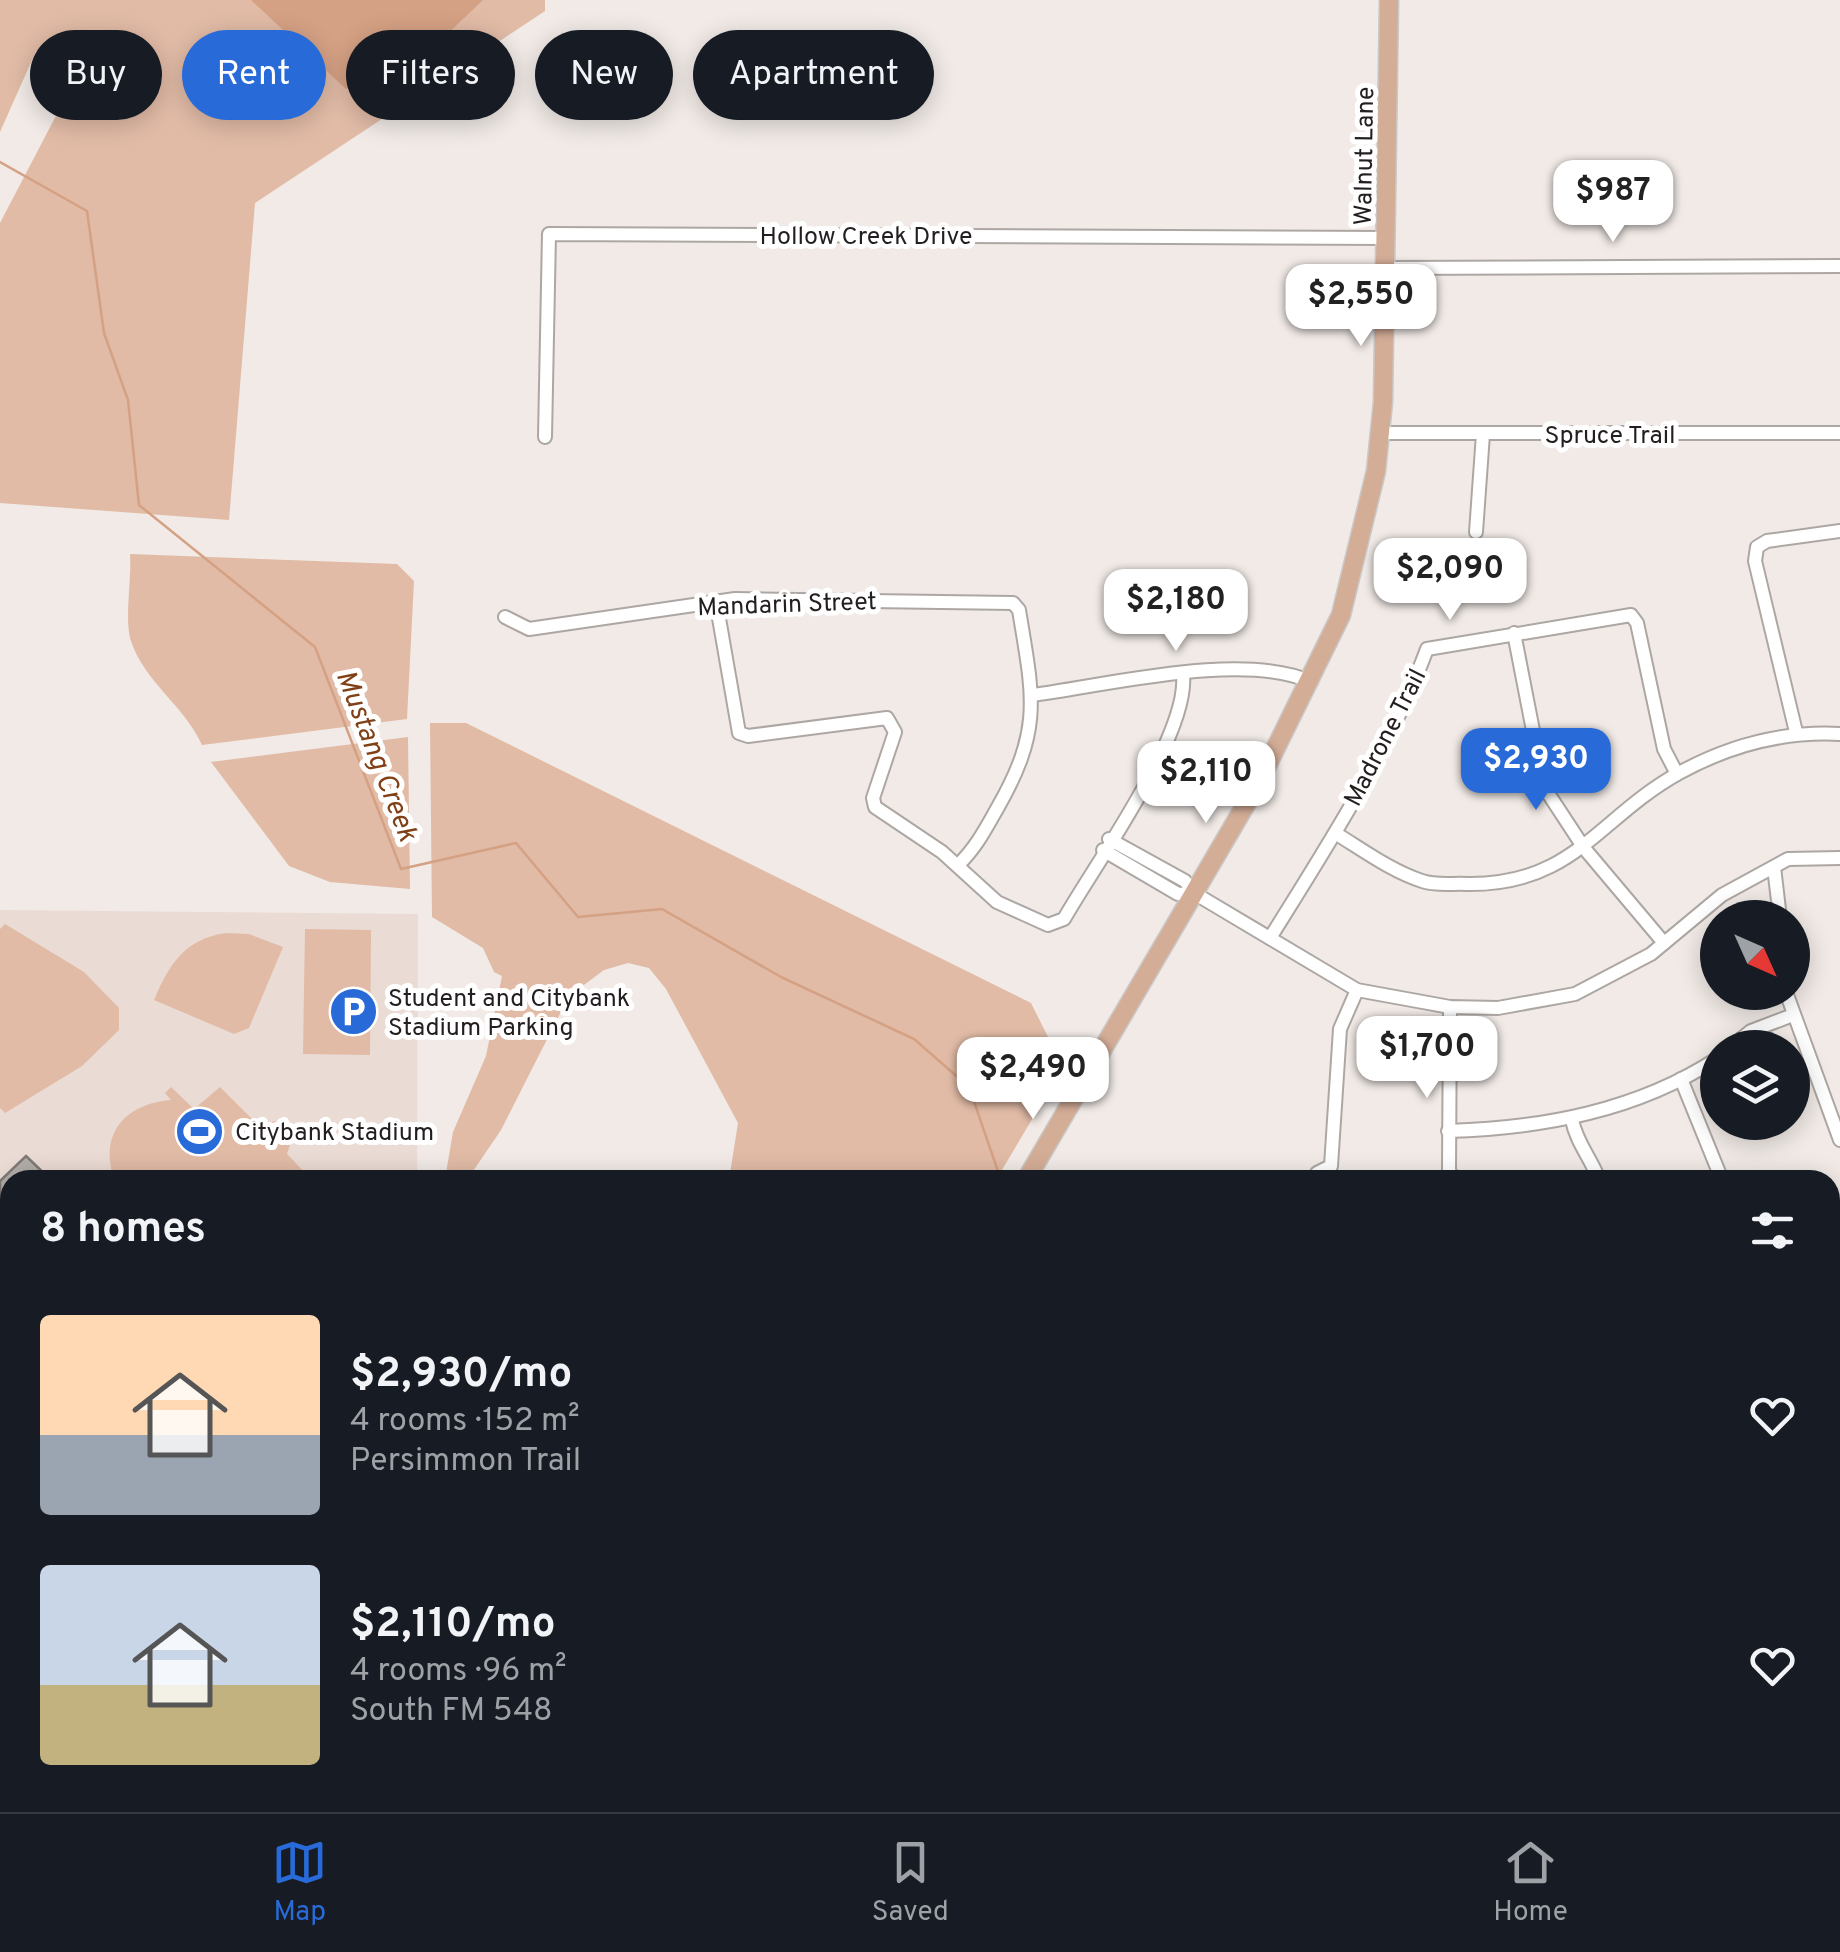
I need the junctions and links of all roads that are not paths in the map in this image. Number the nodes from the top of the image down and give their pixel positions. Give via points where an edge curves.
1 (1389, 0) edge
2 (1387, 238) junction
3 (1840, 266) edge
4 (1386, 268) junction
5 (1381, 433) junction
6 (1840, 433) edge
7 (1483, 434) junction
8 (545, 437) dead end
9 (1840, 531) edge
10 (1476, 532) dead end
11 (716, 601) junction
12 (505, 618) dead end
13 (1514, 633) junction
14 (1183, 675) junction
15 (1311, 682) junction
16 (1033, 695) junction
17 (1796, 732) junction
18 (1840, 734) edge
19 (1677, 774) junction
20 (1335, 833) junction
21 (1106, 844) junction
22 (1584, 848) junction
23 (1840, 858) edge
24 (958, 865) junction
25 (1774, 867) junction
26 (1194, 893) junction
27 (1781, 900) edge
28 (1270, 938) junction
29 (1664, 943) junction
30 (1357, 990) junction
31 (1450, 1008) junction
32 (1791, 1010) edge
33 (1792, 1015) junction
34 (1754, 1030) edge
35 (1700, 1068) edge
36 (1681, 1078) junction
37 (1572, 1120) junction
38 (1448, 1130) junction
39 (1840, 1140) edge
40 (1032, 1170) edge
41 (1323, 1170) edge
42 (1449, 1170) edge
43 (1595, 1170) edge
44 (1718, 1170) edge

1 - 2 main road, Walnut Lane
2 - 4 main road, Walnut Lane
2 - 8 street, Hollow Creek Drive via 549,234
3 - 4 street
4 - 5 main road, Walnut Lane
5 - 7 street, Spruce Trail
5 - 15 main road, Walnut Lane via 1346,598
6 - 7 street, Spruce Trail
7 - 10 street
9 - 17 street via 1757,547 1755,562
11 - 12 street, Mandarin Street via 529,628
11 - 16 street, Mandarin Street via 1013,603
11 - 24 street via 739,733 882,717 891,722 890,755 872,803
13 - 19 street, Madrone Trail via 1631,615 1664,749
13 - 20 street, Madrone Trail via 1427,649
13 - 22 street via 1544,788
14 - 15 street via 1270,668
14 - 16 street
14 - 21 street via 1175,726
15 - 26 main road, Walnut Lane
16 - 24 street via 1027,748 1016,776
17 - 18 street
17 - 19 street via 1741,746
19 - 22 street
20 - 22 street via 1426,883 1529,878
20 - 28 street, Madrone Trail
21 - 24 street via 1054,926 996,902
21 - 26 street via 1185,881
22 - 29 street
23 - 25 street via 1816,855
25 - 27 street
25 - 29 street via 1722,895
26 - 28 street
26 - 40 main road, Walnut Lane
28 - 30 street
29 - 31 street via 1575,994 1498,1008
30 - 31 street
30 - 41 street via 1340,1029 1330,1166
31 - 38 street
32 - 33 street
33 - 34 street
33 - 39 street
35 - 36 street
36 - 37 street
36 - 44 street
37 - 38 street
37 - 43 street via 1578,1147
38 - 42 street

